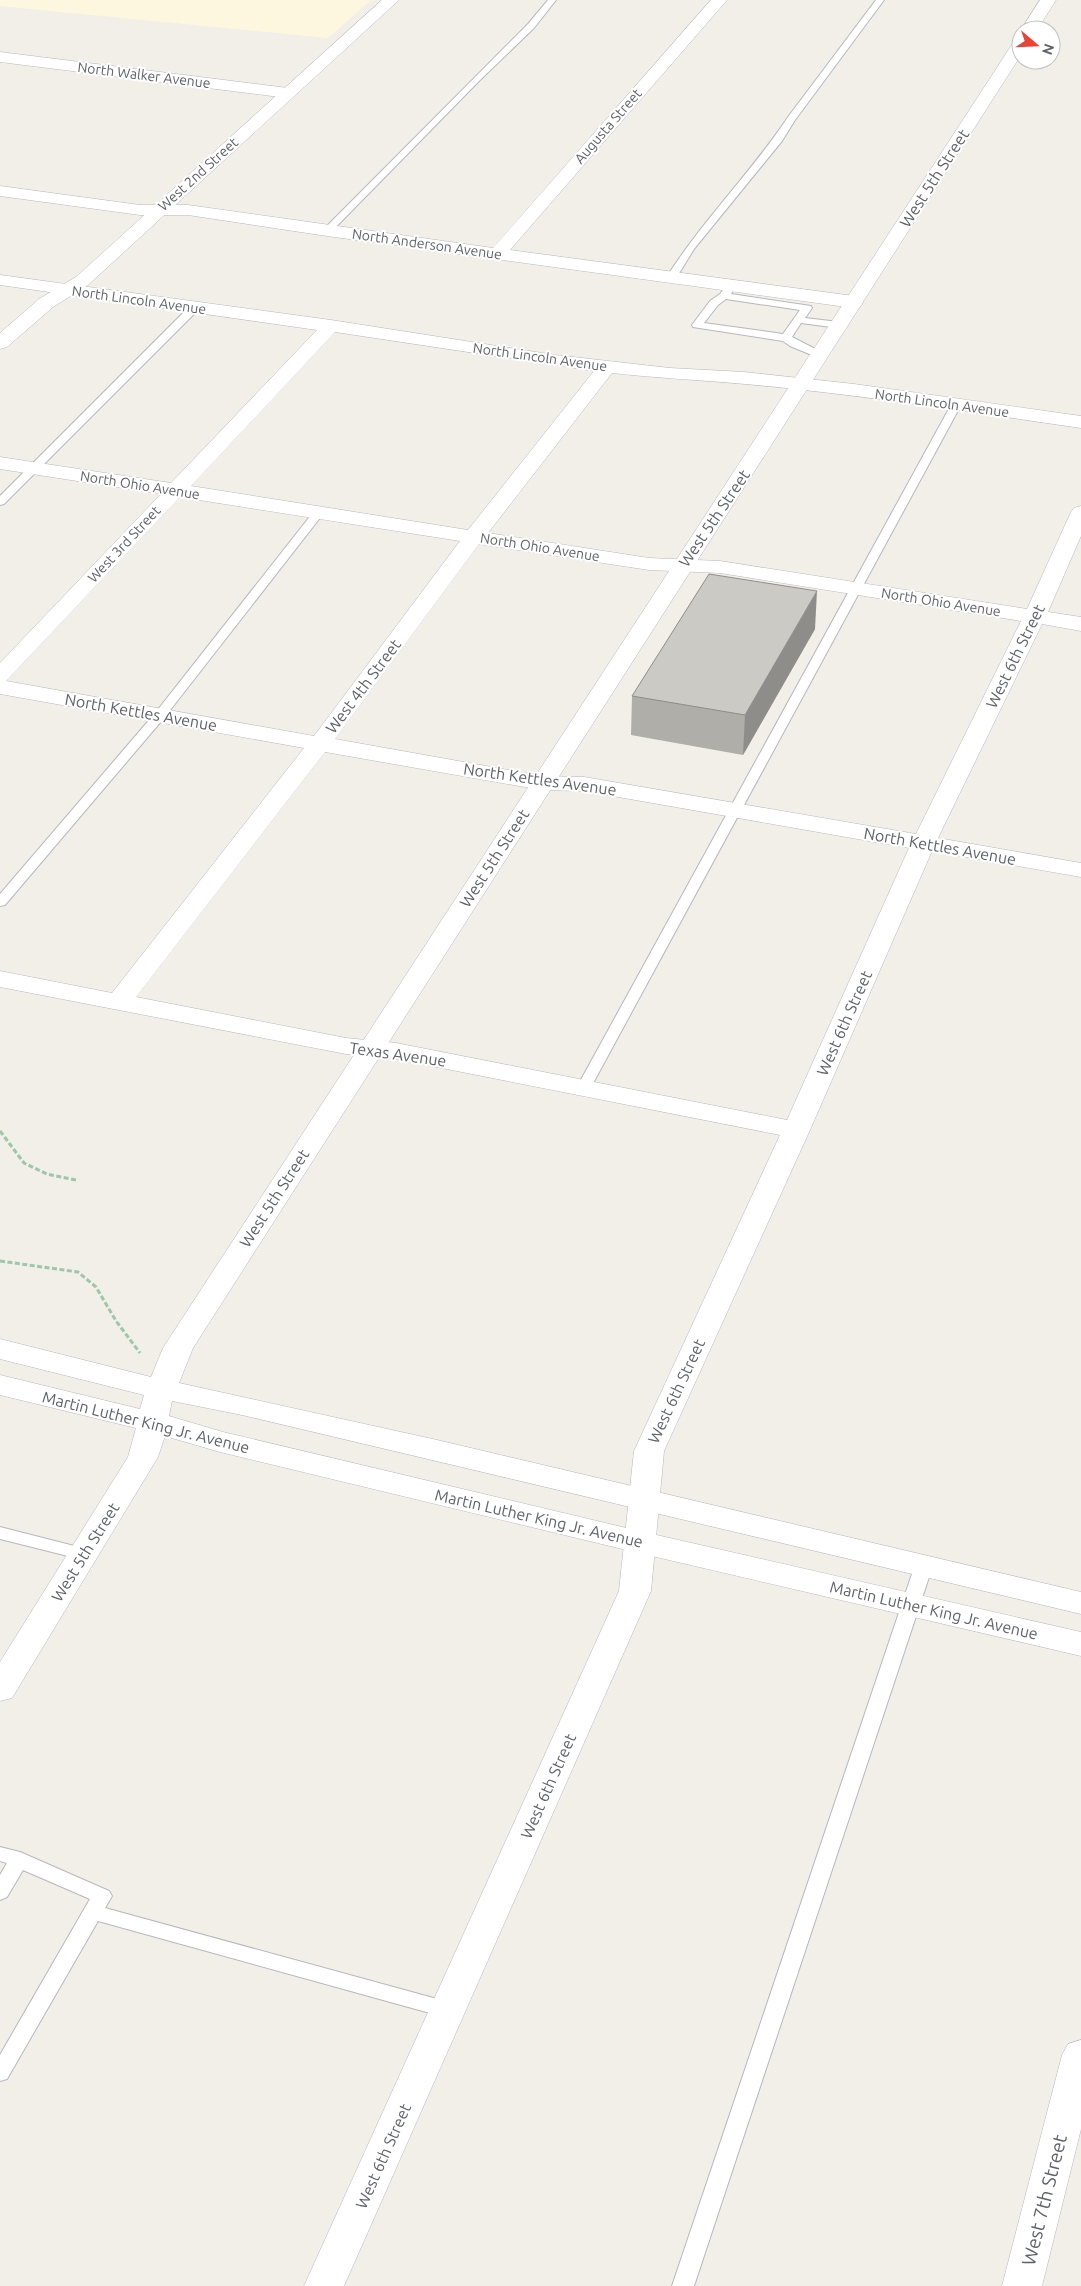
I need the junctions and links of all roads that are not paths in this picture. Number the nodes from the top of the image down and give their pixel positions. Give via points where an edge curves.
1 (391, 0) edge
2 (552, 0) edge
3 (719, 0) edge
4 (880, 0) edge
5 (1048, 0) edge
6 (1035, 20) edge
7 (0, 57) edge
8 (1011, 59) edge
9 (288, 93) junction
10 (0, 190) edge
11 (157, 210) junction
12 (327, 231) junction
13 (499, 254) junction
14 (671, 278) junction
15 (0, 280) edge
16 (67, 290) junction
17 (728, 291) junction
18 (784, 298) junction
19 (854, 302) junction
20 (194, 308) junction
21 (798, 320) junction
22 (839, 325) junction
23 (331, 326) junction
24 (786, 338) junction
25 (0, 343) edge
26 (819, 355) junction
27 (606, 367) junction
28 (799, 385) junction
29 (956, 404) junction
30 (1081, 422) edge
31 (0, 462) edge
32 (35, 468) junction
33 (175, 490) junction
34 (0, 502) edge
35 (319, 512) junction
36 (1081, 512) edge
37 (474, 536) junction
38 (684, 564) junction
39 (856, 588) junction
40 (1035, 616) junction
41 (1081, 624) edge
42 (0, 676) edge
43 (0, 686) edge
44 (160, 715) junction
45 (320, 743) junction
46 (542, 783) junction
47 (733, 810) junction
48 (923, 844) junction
49 (1081, 870) edge
50 (0, 902) edge
51 (0, 979) edge
52 (118, 1003) junction
53 (370, 1048) junction
54 (584, 1087) junction
55 (796, 1130) junction
56 (0, 1349) edge
57 (0, 1385) edge
58 (161, 1389) junction
59 (153, 1422) junction
60 (646, 1499) junction
61 (0, 1533) edge
62 (639, 1542) junction
63 (84, 1554) junction
64 (924, 1565) junction
65 (1081, 1603) edge
66 (912, 1605) junction
67 (1081, 1644) edge
68 (0, 1689) edge
69 (0, 1854) edge
70 (19, 1860) junction
71 (0, 1892) edge
72 (92, 1912) junction
73 (448, 2010) junction
74 (1081, 2055) edge
75 (0, 2074) edge
76 (324, 2286) edge
77 (683, 2286) edge
78 (1022, 2286) edge

1 - 9 street, West 2nd Street
2 - 12 lane via 531,26
3 - 13 street, Augusta Street
4 - 14 lane via 790,119 779,139 690,248
5 - 6 street
7 - 9 street, North Walker Avenue
8 - 19 street, West 5th Street
9 - 11 street, West 2nd Street
10 - 11 street, North Anderson Avenue
11 - 12 street, North Anderson Avenue via 188,210
11 - 16 street, West 2nd Street via 82,281
12 - 13 street, North Anderson Avenue
13 - 14 street, North Anderson Avenue
14 - 17 street, North Anderson Avenue
15 - 16 street, North Lincoln Avenue
16 - 20 street, North Lincoln Avenue
16 - 25 street, West 2nd Street via 46,303
17 - 18 street, North Anderson Avenue
17 - 24 lane via 697,325
18 - 19 street, North Anderson Avenue
18 - 21 lane via 806,308
19 - 22 street, West 5th Street
20 - 23 street, North Lincoln Avenue
20 - 32 lane
21 - 22 lane
21 - 24 lane
22 - 26 street, West 5th Street
23 - 27 street, North Lincoln Avenue
23 - 33 street, West 3rd Street
24 - 26 lane
26 - 28 street, West 5th Street
27 - 28 street, North Lincoln Avenue
27 - 37 street, West 4th Street
28 - 29 street, North Lincoln Avenue
28 - 38 street, West 5th Street
29 - 30 street, North Lincoln Avenue
29 - 39 lane
31 - 32 street, North Ohio Avenue
32 - 33 street, North Ohio Avenue
32 - 34 lane
33 - 35 street, North Ohio Avenue
33 - 42 street, West 3rd Street
35 - 37 street, North Ohio Avenue
35 - 44 lane
36 - 40 street, West 6th Street
37 - 38 street, North Ohio Avenue via 649,564
37 - 45 street, West 4th Street
38 - 39 street, North Ohio Avenue
38 - 46 street, West 5th Street
39 - 40 street, North Ohio Avenue
39 - 47 lane
40 - 41 street, North Ohio Avenue
40 - 48 street, West 6th Street
43 - 44 street, North Kettles Avenue
44 - 45 street, North Kettles Avenue
44 - 50 lane
45 - 46 street, North Kettles Avenue
45 - 52 street, West 4th Street
46 - 47 street, North Kettles Avenue via 584,784
46 - 53 street, West 5th Street
47 - 48 street, North Kettles Avenue
47 - 54 lane
48 - 49 street, North Kettles Avenue
48 - 55 street, West 6th Street
51 - 52 street, Texas Avenue
52 - 53 street, Texas Avenue
53 - 54 street, Texas Avenue
53 - 58 street, West 5th Street via 178,1348 175,1362
54 - 55 street, Texas Avenue
55 - 60 street, West 6th Street via 649,1451
56 - 58 street
57 - 59 street, Martin Luther King Jr. Avenue
58 - 59 street, West 5th Street
58 - 60 street via 252,1407
59 - 62 street, Martin Luther King Jr. Avenue via 230,1444
59 - 63 street, West 5th Street via 143,1457
60 - 62 street, West 6th Street
60 - 64 street
61 - 63 lane
62 - 66 street, Martin Luther King Jr. Avenue
62 - 73 street, West 6th Street via 635,1591
63 - 68 street, West 5th Street
64 - 65 street
64 - 66 lane
66 - 67 street, Martin Luther King Jr. Avenue
66 - 77 lane
69 - 70 lane
70 - 71 lane
70 - 72 lane via 102,1896
72 - 73 lane
72 - 75 lane
73 - 76 street, West 6th Street
74 - 78 street, West 7th Street

